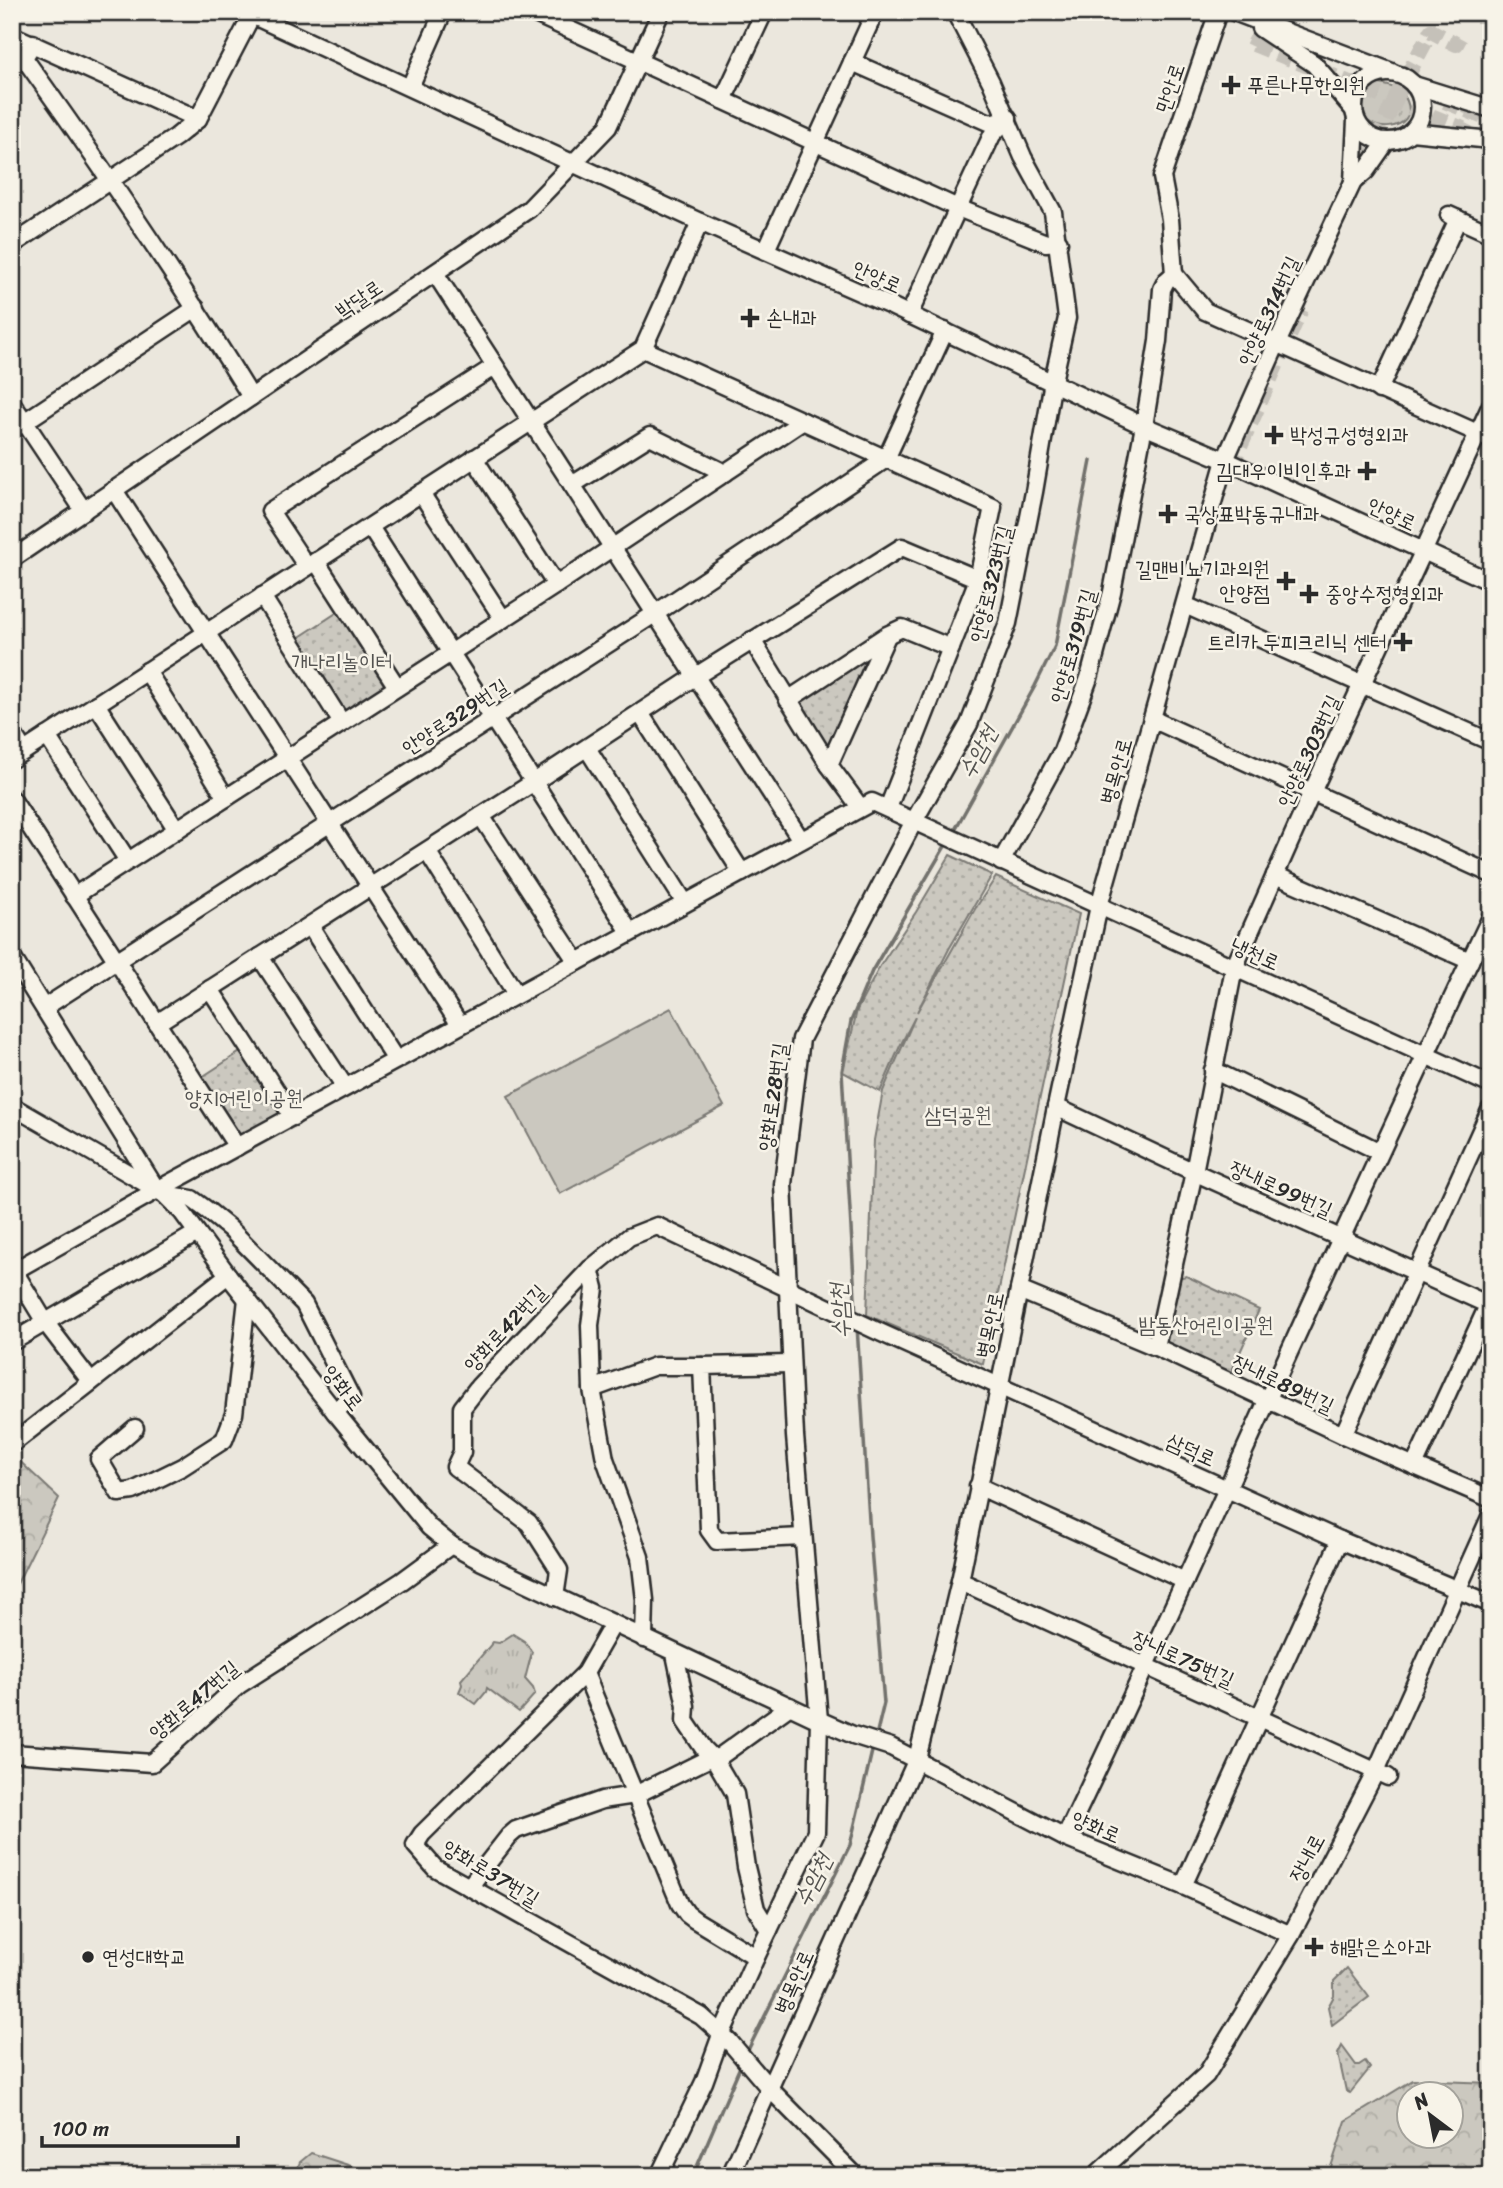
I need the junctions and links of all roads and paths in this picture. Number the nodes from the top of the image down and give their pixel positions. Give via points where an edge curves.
1 (443, 12) edge
2 (531, 12) edge
3 (661, 12) edge
4 (764, 12) edge
5 (875, 12) edge
6 (955, 12) edge
7 (1218, 12) edge
8 (1234, 12) edge
9 (248, 14) edge
10 (12, 35) edge
11 (33, 43) junction
12 (638, 62) junction
13 (852, 62) junction
14 (1395, 73) junction
15 (1414, 85) junction
16 (410, 87) junction
17 (723, 100) junction
18 (1491, 109) edge
19 (1354, 115) junction
20 (1008, 118) junction
21 (198, 119) junction
22 (1411, 132) junction
23 (1491, 140) edge
24 (1387, 141) junction
25 (817, 142) junction
26 (575, 164) junction
27 (109, 180) junction
28 (1353, 182) junction
29 (958, 208) junction
30 (700, 222) junction
31 (1491, 233) edge
32 (1059, 243) junction
33 (12, 245) edge
34 (766, 250) junction
35 (435, 273) junction
36 (1174, 274) junction
37 (196, 308) junction
38 (909, 315) junction
39 (945, 331) junction
40 (1277, 343) junction
41 (643, 349) junction
42 (495, 366) junction
43 (1053, 381) junction
44 (1379, 390) junction
45 (251, 397) junction
46 (12, 403) edge
47 (1491, 405) edge
48 (530, 421) junction
49 (803, 421) junction
50 (18, 425) edge
51 (1144, 426) junction
52 (1484, 437) edge
53 (474, 458) junction
54 (886, 459) junction
55 (1225, 460) junction
56 (725, 473) junction
57 (572, 485) junction
58 (114, 490) junction
59 (421, 493) junction
60 (84, 511) junction
61 (370, 527) junction
62 (613, 546) junction
63 (1423, 552) junction
64 (12, 559) edge
65 (312, 564) junction
66 (978, 579) junction
67 (1491, 582) edge
68 (556, 585) junction
69 (262, 596) junction
70 (1185, 605) junction
71 (656, 613) junction
72 (503, 619) junction
73 (206, 632) junction
74 (887, 635) junction
75 (752, 640) junction
76 (951, 648) junction
77 (450, 653) junction
78 (147, 671) junction
79 (696, 676) junction
80 (1363, 685) junction
81 (397, 687) junction
82 (788, 700) junction
83 (96, 704) junction
84 (640, 713) junction
85 (492, 718) junction
86 (1152, 719) junction
87 (342, 723) junction
88 (12, 732) edge
89 (47, 736) junction
90 (1491, 742) edge
91 (587, 748) junction
92 (18, 755) edge
93 (287, 759) junction
94 (829, 765) junction
95 (534, 782) junction
96 (1312, 792) junction
97 (226, 798) junction
98 (12, 799) edge
99 (860, 807) junction
100 (888, 808) junction
101 (481, 816) junction
102 (914, 821) junction
103 (329, 823) junction
104 (177, 830) junction
105 (801, 840) junction
106 (427, 851) junction
107 (128, 862) junction
108 (1001, 862) junction
109 (742, 873) junction
110 (1491, 874) edge
111 (1275, 875) junction
112 (371, 887) junction
113 (74, 896) junction
114 (685, 903) junction
115 (1100, 906) junction
116 (1491, 917) edge
117 (310, 926) junction
118 (631, 932) junction
119 (12, 957) edge
120 (260, 957) junction
121 (116, 960) junction
122 (1470, 961) junction
123 (577, 962) junction
124 (1234, 968) junction
125 (210, 989) junction
126 (516, 994) junction
127 (45, 1007) junction
128 (157, 1023) junction
129 (460, 1025) junction
130 (1425, 1054) junction
131 (396, 1060) junction
132 (1213, 1070) junction
133 (1491, 1085) edge
134 (345, 1087) junction
135 (12, 1106) edge
136 (1056, 1107) junction
137 (1491, 1108) edge
138 (293, 1117) junction
139 (237, 1147) junction
140 (1380, 1152) junction
141 (1194, 1172) junction
142 (161, 1192) junction
143 (197, 1233) junction
144 (1340, 1239) junction
145 (590, 1269) junction
146 (13, 1272) edge
147 (1418, 1272) junction
148 (228, 1275) junction
149 (786, 1288) junction
150 (1019, 1290) junction
151 (247, 1299) junction
152 (1490, 1303) edge
153 (45, 1322) junction
154 (12, 1342) edge
155 (1156, 1348) junction
156 (790, 1364) junction
157 (702, 1366) junction
158 (91, 1382) junction
159 (999, 1386) junction
160 (592, 1389) junction
161 (1267, 1400) junction
162 (335, 1412) junction
163 (135, 1429) dead end
164 (1343, 1434) junction
165 (12, 1444) edge
166 (1414, 1466) junction
167 (978, 1486) junction
168 (1226, 1489) junction
169 (1491, 1499) edge
170 (1491, 1515) edge
171 (803, 1537) junction
172 (1340, 1541) junction
173 (451, 1545) junction
174 (960, 1581) junction
175 (1185, 1581) junction
176 (1457, 1591) junction
177 (555, 1597) junction
178 (1491, 1604) edge
179 (613, 1623) junction
180 (644, 1639) junction
181 (675, 1654) junction
182 (1147, 1667) junction
183 (585, 1673) junction
184 (790, 1706) junction
185 (1260, 1717) junction
186 (819, 1720) junction
187 (12, 1753) edge
188 (714, 1758) junction
189 (917, 1759) junction
190 (1382, 1774) junction
191 (635, 1795) junction
192 (1065, 1838) junction
193 (1184, 1886) junction
194 (468, 1887) junction
195 (769, 1930) junction
196 (1291, 1934) junction
197 (756, 1957) junction
198 (725, 2038) junction
199 (770, 2089) junction
200 (659, 2176) edge
201 (730, 2176) edge
202 (856, 2176) edge
203 (1095, 2176) edge

1 - 16 street
2 - 12 street
3 - 12 street, 박달로
4 - 17 street
5 - 13 street
6 - 20 street, 안양로323번길
7 - 36 street, 만안로 via 1162,177
8 - 14 street
8 - 19 street via 1314,64
9 - 16 street, 안양로
9 - 21 street
10 - 11 street
11 - 21 street
11 - 27 street via 24,58
12 - 17 street
12 - 26 street, 박달로 via 608,127
13 - 20 street via 990,123
13 - 25 street
14 - 15 street
14 - 19 street via 1370,77 1360,86
15 - 18 street
15 - 22 street via 1422,109
16 - 26 street, 안양로
17 - 25 street
19 - 24 street via 1363,131
19 - 28 street
20 - 29 street via 992,135
20 - 32 street, 안양로323번길 via 1053,212
21 - 27 street
22 - 23 street
22 - 24 street
24 - 28 street
25 - 29 street
25 - 34 street
26 - 30 street, 안양로
26 - 35 street, 박달로 via 528,209
27 - 33 street
27 - 37 street
28 - 40 street, 안양로314번길
29 - 32 street via 1046,243
29 - 38 street
30 - 34 street, 안양로
30 - 41 street
31 - 44 street via 1453,217
32 - 43 street, 안양로323번길 via 1067,318
34 - 38 street, 안양로
35 - 42 street
35 - 45 street, 박달로
36 - 40 street via 1205,311
36 - 51 street, 안양로319번길 via 1162,289
37 - 45 street
37 - 50 street
38 - 39 street, 안양로
39 - 43 street, 안양로
39 - 54 street
40 - 44 street
40 - 55 street, 안양로314번길
41 - 48 street
41 - 49 street
42 - 48 street
42 - 65 street via 270,511
43 - 51 street, 안양로
43 - 102 street, 안양로323번길 via 1007,623 969,724
44 - 52 street
45 - 58 street, 박달로
46 - 50 street
47 - 52 street, 안양로303번길
48 - 53 street
48 - 57 street
49 - 54 street
49 - 56 street
50 - 60 street
51 - 55 street, 안양로
51 - 108 street, 안양로319번길 via 1089,678 1062,751
52 - 63 street, 안양로303번길
53 - 59 street
53 - 68 street
54 - 66 street via 993,507
54 - 71 street, 안양로329번길
55 - 63 street, 안양로
55 - 70 street, 병목안로
56 - 57 street via 650,436
56 - 62 street
57 - 62 street
58 - 60 street, 박달로
58 - 73 street
59 - 61 street
59 - 72 street
60 - 64 street, 박달로
61 - 65 street
61 - 77 street
62 - 68 street
62 - 71 street
63 - 67 street, 안양로
63 - 80 street, 안양로303번길
65 - 69 street
65 - 81 street
66 - 75 street via 902,547
66 - 76 street
68 - 72 street
69 - 73 street
69 - 87 street
70 - 80 street
70 - 86 street, 병목안로
71 - 79 street
71 - 85 street, 안양로329번길
72 - 77 street
73 - 78 street
73 - 93 street
74 - 76 street via 902,628
74 - 82 street
74 - 94 street
75 - 79 street
75 - 82 street
76 - 100 street
77 - 81 street
77 - 85 street
78 - 83 street
78 - 97 street
79 - 84 street
79 - 105 street
80 - 90 street
80 - 96 street, 안양로303번길
81 - 87 street
82 - 94 street
83 - 89 street
83 - 104 street
84 - 91 street
84 - 109 street
85 - 95 street
85 - 103 street, 안양로329번길
86 - 96 street
86 - 115 street, 병목안로
87 - 93 street
88 - 92 street
89 - 92 street
89 - 107 street
91 - 95 street
91 - 114 street
93 - 97 street
93 - 103 street
94 - 99 street
95 - 101 street
95 - 118 street
96 - 110 street
96 - 111 street, 안양로303번길
97 - 104 street
98 - 113 street
99 - 100 street via 872,802
99 - 105 street
100 - 102 street, 냉천로
101 - 106 street
101 - 123 street
102 - 108 street, 냉천로
102 - 149 street, 양화로28번길 via 801,1039 783,1184
103 - 112 street
103 - 121 street, 안양로329번길
104 - 107 street
105 - 109 street
106 - 112 street
106 - 126 street
107 - 113 street
108 - 115 street, 냉천로
109 - 114 street
111 - 122 street
111 - 124 street, 안양로303번길
112 - 117 street
112 - 129 street
113 - 121 street
114 - 118 street
115 - 124 street, 냉천로
115 - 136 street, 병목안로
116 - 122 street
117 - 120 street
117 - 131 street
118 - 123 street
119 - 127 street
120 - 125 street
120 - 134 street
121 - 127 street, 안양로329번길
121 - 128 street
122 - 130 street
123 - 126 street
124 - 130 street, 냉천로
124 - 132 street, 안양로303번길
125 - 128 street
125 - 138 street
126 - 129 street
127 - 142 street
128 - 139 street
129 - 131 street
130 - 133 street, 냉천로
130 - 140 street
131 - 134 street
132 - 140 street
132 - 141 street, 안양로303번길
134 - 138 street
135 - 142 street, 양화로
136 - 141 street, 장내로99번길
136 - 150 street, 병목안로
137 - 147 street
138 - 139 street
139 - 142 street
140 - 144 street
141 - 144 street, 장내로99번길
141 - 155 street, 안양로303번길
142 - 143 street, 양화로
142 - 146 street
142 - 162 street via 192,1199 207,1210 304,1304 351,1396
143 - 148 street, 양화로
143 - 153 street
144 - 147 street, 장내로99번길
144 - 161 street
145 - 149 street, 양화로42번길 via 629,1237 657,1226
145 - 160 street via 595,1289 590,1325
145 - 177 street, 양화로42번길 via 462,1408 462,1452 455,1467 529,1523 559,1570
146 - 153 street
147 - 152 street, 장내로99번길
147 - 164 street
148 - 151 street, 양화로
148 - 158 street
149 - 156 street, 양화로28번길
149 - 159 street, 삼덕로
150 - 155 street, 장내로89번길
150 - 159 street, 병목안로
151 - 162 street, 양화로
151 - 163 street via 234,1414 224,1440 169,1473 133,1491 118,1493 99,1459
152 - 166 street
153 - 154 street
153 - 158 street
155 - 161 street, 장내로89번길
156 - 157 street
156 - 171 street, 양화로28번길
157 - 160 street via 655,1366
157 - 171 street via 709,1530 717,1541
158 - 165 street
159 - 167 street, 병목안로
159 - 168 street, 삼덕로
160 - 180 street via 605,1459 640,1558
161 - 164 street, 장내로89번길
161 - 168 street
162 - 173 street, 양화로 via 429,1527
164 - 166 street, 장내로89번길
166 - 169 street, 장내로89번길
167 - 174 street, 병목안로
167 - 175 street
168 - 172 street, 삼덕로
168 - 175 street
170 - 176 street, 장내로
171 - 186 street, 양화로28번길
172 - 176 street, 삼덕로
172 - 185 street
173 - 177 street, 양화로
173 - 187 street, 양화로47번길 via 239,1685 152,1763
174 - 182 street, 장내로75번길
174 - 189 street, 병목안로
175 - 182 street
176 - 178 street, 삼덕로
176 - 190 street, 장내로
177 - 179 street, 양화로
179 - 180 street, 양화로
179 - 183 street, 양화로37번길
180 - 181 street, 양화로
181 - 184 street, 양화로
181 - 188 street via 685,1721
182 - 185 street, 장내로75번길
182 - 192 street
183 - 191 street
183 - 194 street, 양화로37번길 via 415,1845 435,1868
184 - 186 street, 양화로
184 - 188 street
185 - 190 street, 장내로75번길
185 - 193 street
186 - 189 street, 양화로
186 - 195 street, 양화로28번길 via 816,1832
188 - 191 street
188 - 195 street via 734,1794 756,1909
189 - 192 street, 양화로
189 - 199 street, 병목안로
190 - 196 street, 장내로
191 - 194 street via 602,1800 516,1830
191 - 197 street via 687,1914
192 - 193 street, 양화로
193 - 196 street, 양화로
194 - 198 street, 양화로37번길 via 701,2016
195 - 197 street, 양화로28번길
196 - 203 street, 장내로 via 1206,2075
197 - 198 street, 양화로28번길
198 - 199 street, 양화로37번길
198 - 200 street, 양화로28번길
199 - 201 street, 병목안로
199 - 202 street, 양화로37번길

